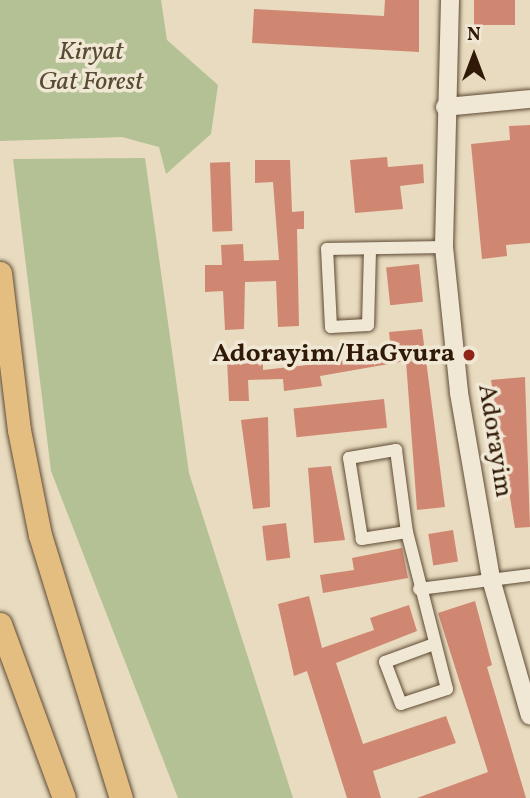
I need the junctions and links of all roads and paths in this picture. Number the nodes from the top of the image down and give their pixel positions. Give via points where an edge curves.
1 (450, 0) edge
2 (530, 99) edge
3 (445, 107) junction
4 (444, 247) junction
5 (370, 250) junction
6 (0, 273) edge
7 (407, 532) junction
8 (530, 575) edge
9 (491, 579) junction
10 (419, 589) junction
11 (0, 624) edge
12 (434, 644) junction
13 (530, 716) edge
14 (64, 798) edge
15 (121, 798) edge

1 - 3 street, Adorayim
2 - 3 street
3 - 4 street, Adorayim
4 - 5 street
4 - 9 street, Adorayim via 459,393
5 - 5 street via 368,325 331,327 327,250
6 - 15 highway via 19,430 40,535
7 - 7 street via 396,450 349,458 362,539
7 - 10 street
8 - 9 street
9 - 10 street
9 - 13 street, Adorayim
10 - 12 street
11 - 14 highway
12 - 12 street via 385,662 401,704 447,689

